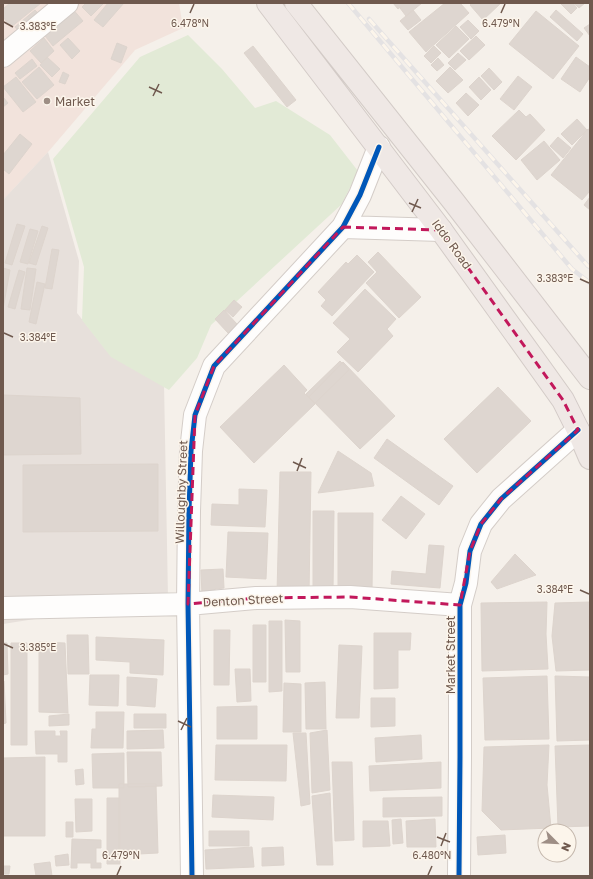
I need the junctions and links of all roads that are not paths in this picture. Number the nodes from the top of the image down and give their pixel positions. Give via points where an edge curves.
1 (67, 3) edge
2 (268, 3) edge
3 (296, 3) edge
4 (3, 56) edge
5 (379, 147) junction
6 (343, 227) junction
7 (441, 230) junction
8 (590, 378) edge
9 (578, 430) junction
10 (590, 458) edge
11 (188, 604) junction
12 (460, 605) junction
13 (3, 608) edge
14 (192, 876) edge
15 (458, 876) edge

1 - 4 street
2 - 5 highway, Iddo Road
3 - 8 highway
5 - 6 street, Willoughby Street via 360,195
5 - 7 highway, Iddo Road
6 - 7 street
6 - 11 street, Willoughby Street via 214,366 195,415 191,451
7 - 9 highway, Iddo Road via 563,400
9 - 10 highway, Iddo Road
9 - 12 street, Market Street via 501,499 481,524 470,551
11 - 12 street, Denton Street via 256,598 350,597
11 - 13 street, Denton Street
11 - 14 street, Willoughby Street
12 - 15 street, Market Street

